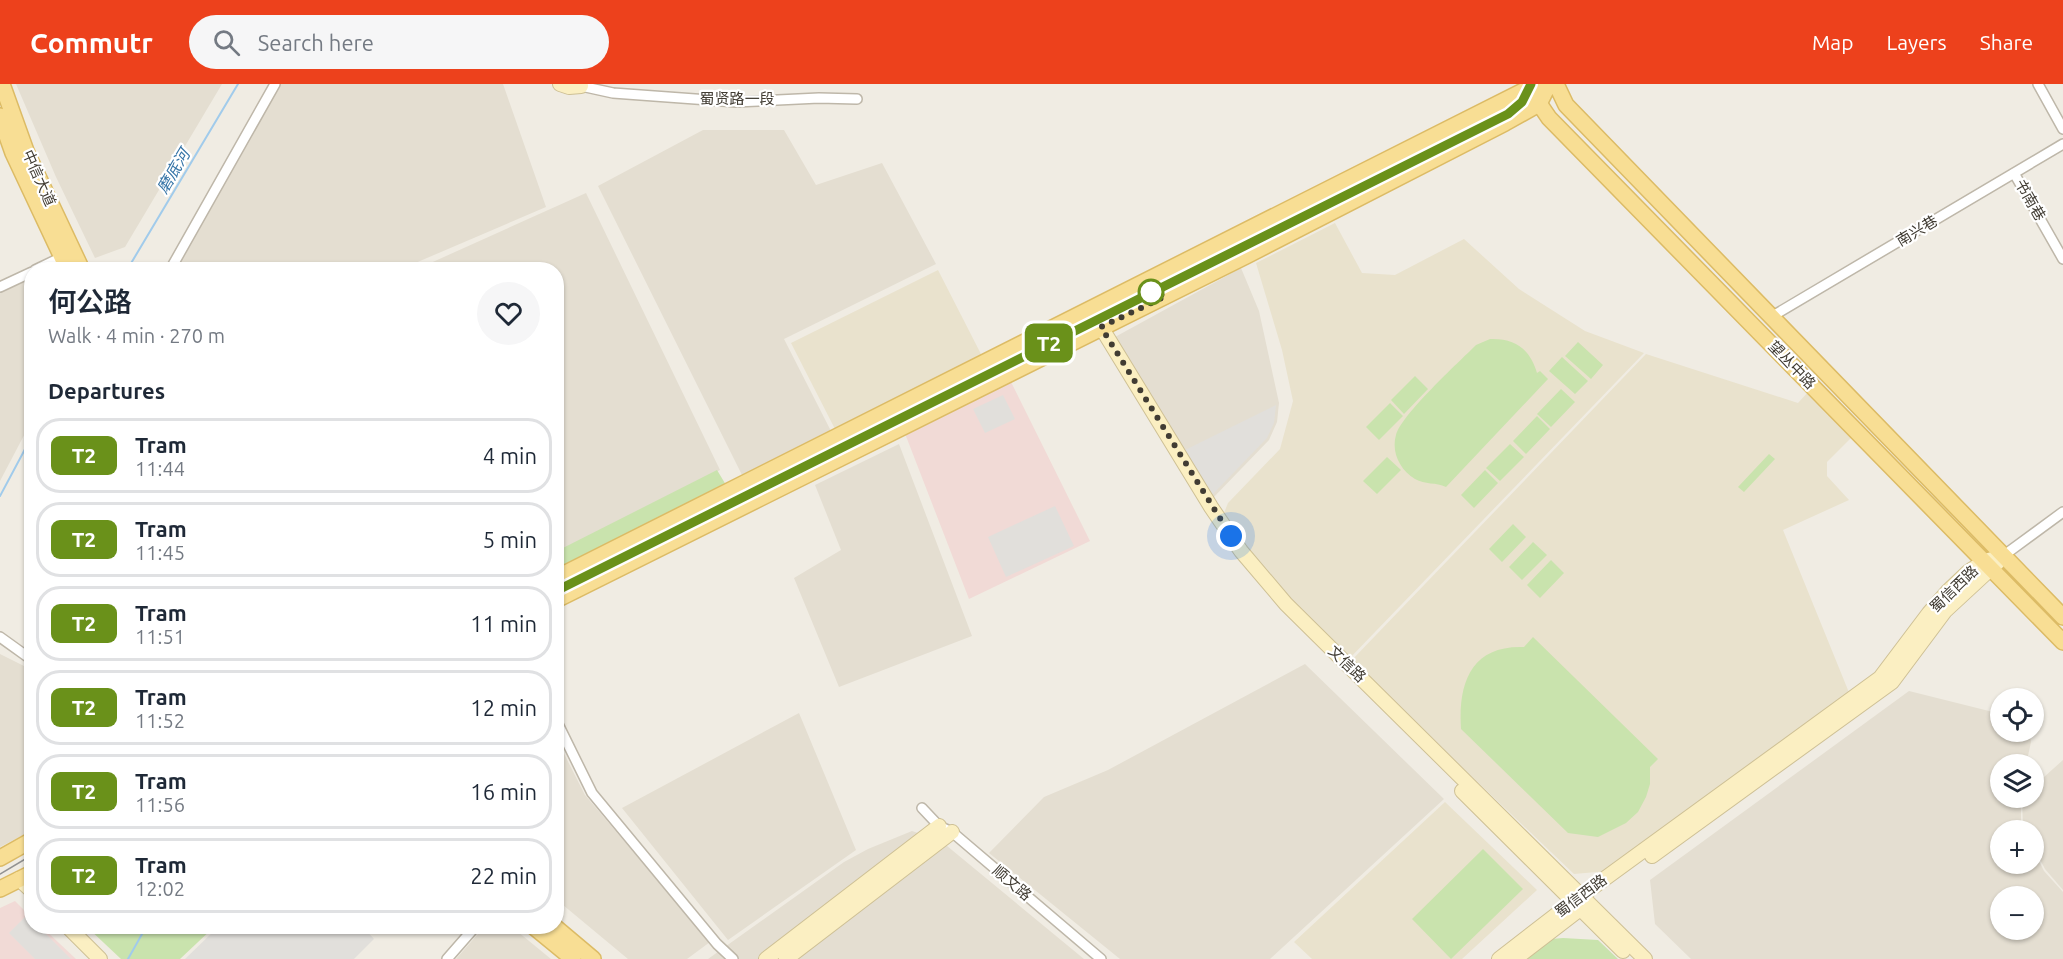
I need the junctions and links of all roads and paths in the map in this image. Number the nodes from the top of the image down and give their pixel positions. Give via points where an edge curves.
1 (2, 84) edge
2 (275, 84) edge
3 (560, 84) edge
4 (1549, 84) edge
5 (1556, 84) edge
6 (2038, 84) edge
7 (581, 85) edge
8 (1530, 86) edge
9 (857, 99) dead end
10 (1539, 104) junction
11 (0, 116) edge
12 (2063, 129) edge
13 (2063, 144) edge
14 (2014, 173) junction
15 (2063, 259) edge
16 (64, 262) edge
17 (78, 262) edge
18 (175, 262) edge
19 (24, 275) edge
20 (0, 287) edge
21 (1771, 317) junction
22 (1098, 328) junction
23 (2063, 512) edge
24 (2003, 556) junction
25 (1988, 565) junction
26 (564, 574) edge
27 (564, 596) edge
28 (2063, 617) edge
29 (0, 637) edge
30 (2063, 642) edge
31 (24, 654) edge
32 (564, 736) edge
33 (922, 808) dead end
34 (945, 829) junction
35 (24, 844) edge
36 (0, 858) edge
37 (24, 877) edge
38 (0, 889) edge
39 (1581, 902) junction
40 (75, 934) edge
41 (469, 934) edge
42 (543, 934) edge
43 (563, 934) edge
44 (100, 959) edge
45 (447, 959) edge
46 (573, 959) edge
47 (593, 959) edge
48 (733, 959) edge
49 (766, 959) edge
50 (786, 959) edge
51 (1101, 959) edge
52 (1499, 959) edge
53 (1515, 959) edge
54 (1632, 959) edge
55 (1645, 959) edge

1 - 17 main road, 中信大道 via 26,151
2 - 18 street
3 - 7 street, 蜀贤路一段
4 - 10 main road
5 - 21 main road, 望丛中路 via 1566,105
6 - 12 street
7 - 9 street, 蜀贤路一段 via 613,93 736,102
8 - 10 main road, 望丛中路
8 - 26 main road
10 - 22 main road
10 - 25 main road, 望丛中路
11 - 16 main road, 中信大道
13 - 14 street, 南兴巷
14 - 15 street, 书南巷
14 - 21 street, 南兴巷
19 - 20 street
21 - 24 main road, 望丛中路
22 - 27 main road
22 - 39 street via 1205,513 1280,609
23 - 24 street
24 - 25 street, 蜀信西路
24 - 28 main road, 望丛中路
25 - 30 main road, 望丛中路
25 - 39 street, 蜀信西路 via 1968,572 1929,613 1880,678
29 - 31 street
32 - 48 street via 592,793
33 - 34 street, 顺文路
34 - 49 street
34 - 50 street
34 - 51 street, 顺文路
35 - 36 main road
37 - 38 main road
39 - 52 street, 蜀信西路
39 - 53 street, 蜀信西路
39 - 54 street
39 - 55 street
40 - 44 street
41 - 45 street
42 - 46 main road
43 - 47 main road

